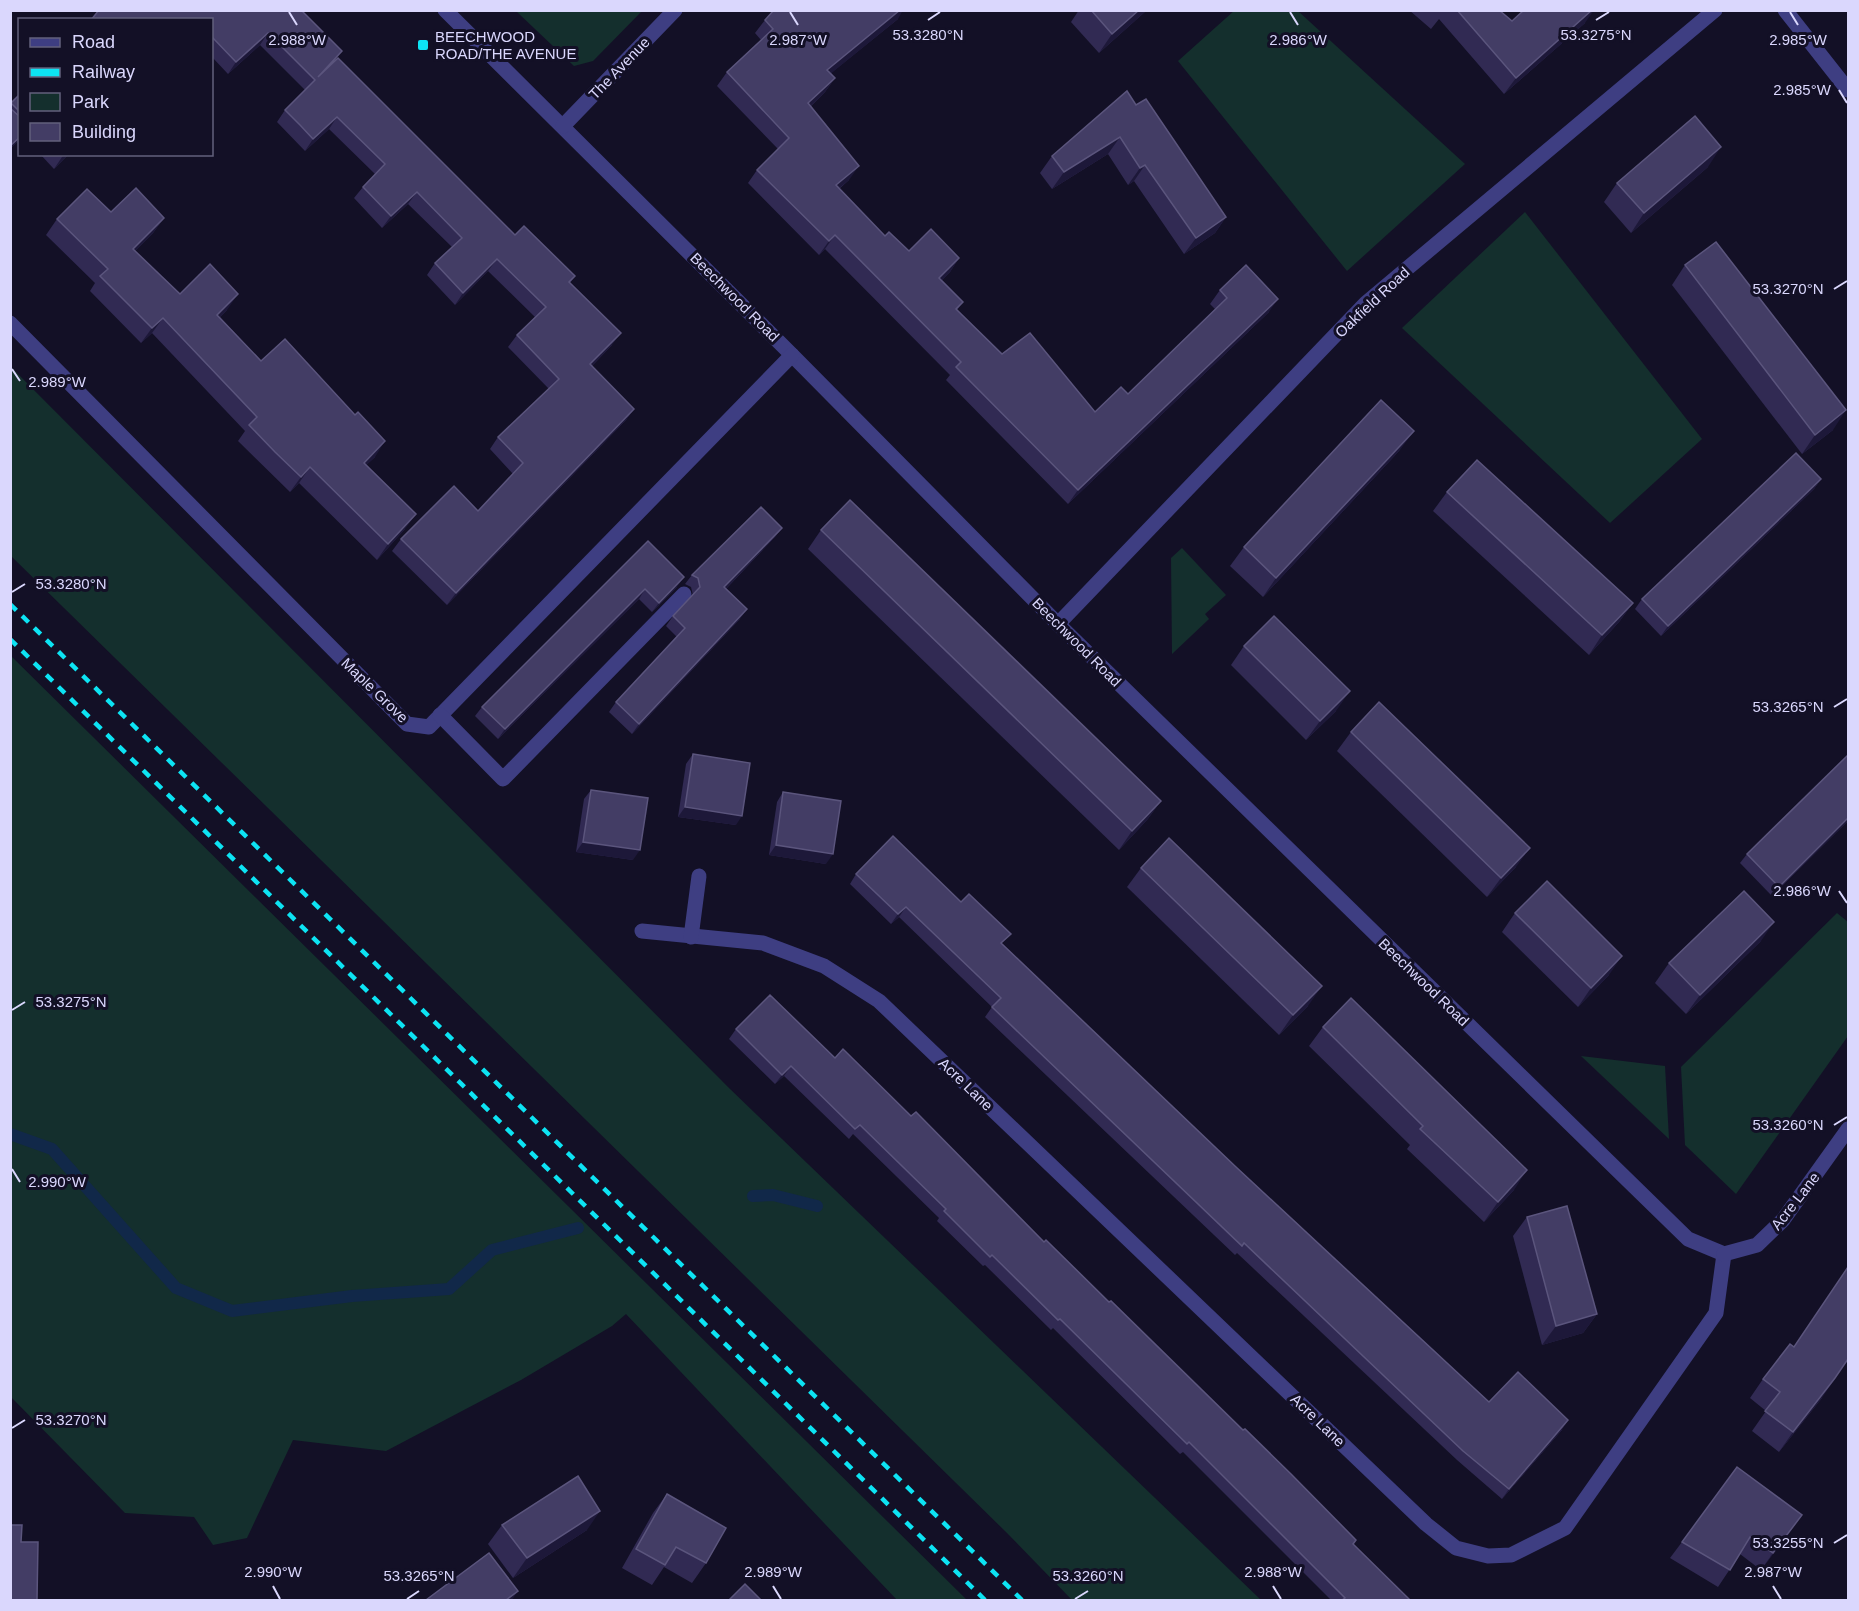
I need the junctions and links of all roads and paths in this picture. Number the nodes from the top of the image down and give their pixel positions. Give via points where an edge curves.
1 (445, 10) edge
2 (675, 10) edge
3 (1715, 10) edge
4 (1785, 10) edge
5 (1848, 90) edge
6 (563, 126) junction
7 (10, 323) edge
8 (792, 354) junction
9 (684, 594) dead end
10 (1058, 624) junction
11 (440, 715) junction
12 (699, 876) dead end
13 (642, 932) dead end
14 (691, 937) junction
15 (1848, 1129) edge
16 (1724, 1254) junction

1 - 6 street, Beechwood Road
2 - 6 street, The Avenue
3 - 10 street, Oakfield Road via 1366,303
4 - 5 street
6 - 8 street, Beechwood Road
7 - 11 street, Maple Grove via 407,724 429,727
8 - 10 street, Beechwood Road
8 - 11 street, Maple Grove
9 - 11 street via 503,778
10 - 16 street, Beechwood Road via 1688,1239
12 - 14 street
13 - 14 street, Acre Lane
14 - 16 street, Acre Lane via 763,943 824,966 879,1001 1426,1524 1456,1548 1488,1556 1511,1555 1565,1528 1716,1314
15 - 16 street, Acre Lane via 1783,1220 1756,1245

